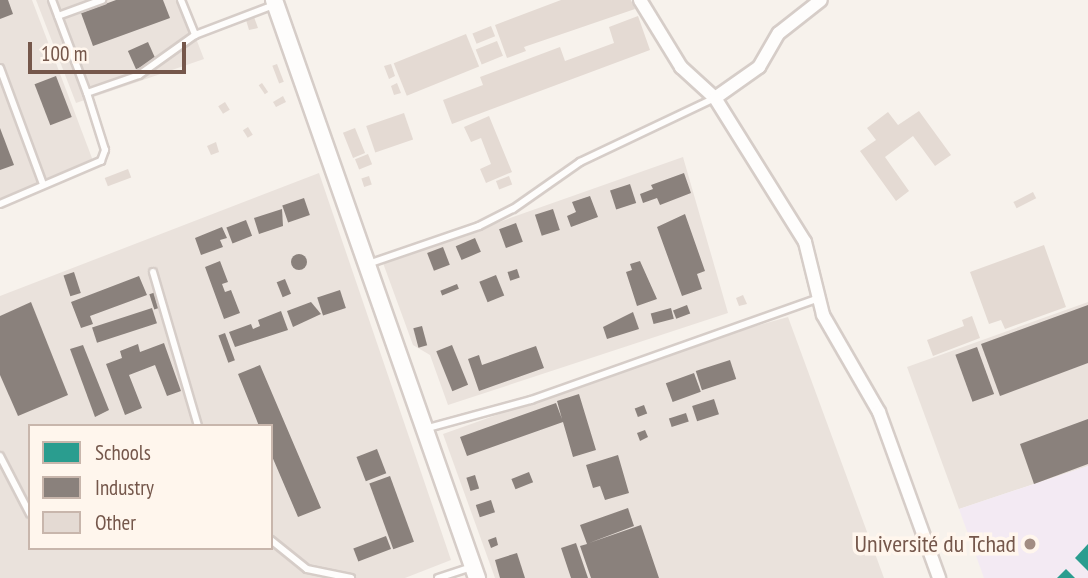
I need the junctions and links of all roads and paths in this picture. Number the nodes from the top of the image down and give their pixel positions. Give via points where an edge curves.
1 (52, 0) edge
2 (102, 0) edge
3 (181, 0) edge
4 (640, 0) edge
5 (821, 0) edge
6 (280, 2) edge
7 (58, 16) junction
8 (195, 35) junction
9 (0, 68) edge
10 (87, 93) junction
11 (715, 98) junction
12 (43, 184) junction
13 (1, 202) edge
14 (368, 264) junction
15 (153, 272) dead end
16 (821, 298) junction
17 (197, 424) edge
18 (423, 429) junction
19 (0, 456) edge
20 (28, 510) edge
21 (273, 542) edge
22 (475, 572) edge
23 (351, 578) edge
24 (438, 578) edge
25 (939, 578) edge

1 - 7 lane
2 - 7 lane
3 - 8 lane
4 - 11 street via 681,67
5 - 11 street via 779,33 771,51 748,77
6 - 8 lane
6 - 14 street
7 - 10 lane
8 - 10 lane via 139,75
9 - 12 lane
10 - 12 lane via 105,155 95,166
11 - 14 lane via 580,162 513,209 479,226
11 - 16 street via 805,242
12 - 13 lane
14 - 18 street
15 - 17 lane
16 - 18 lane via 531,400
16 - 25 street via 829,330 879,412
18 - 22 street
19 - 20 lane
21 - 23 lane via 307,569
22 - 24 lane

